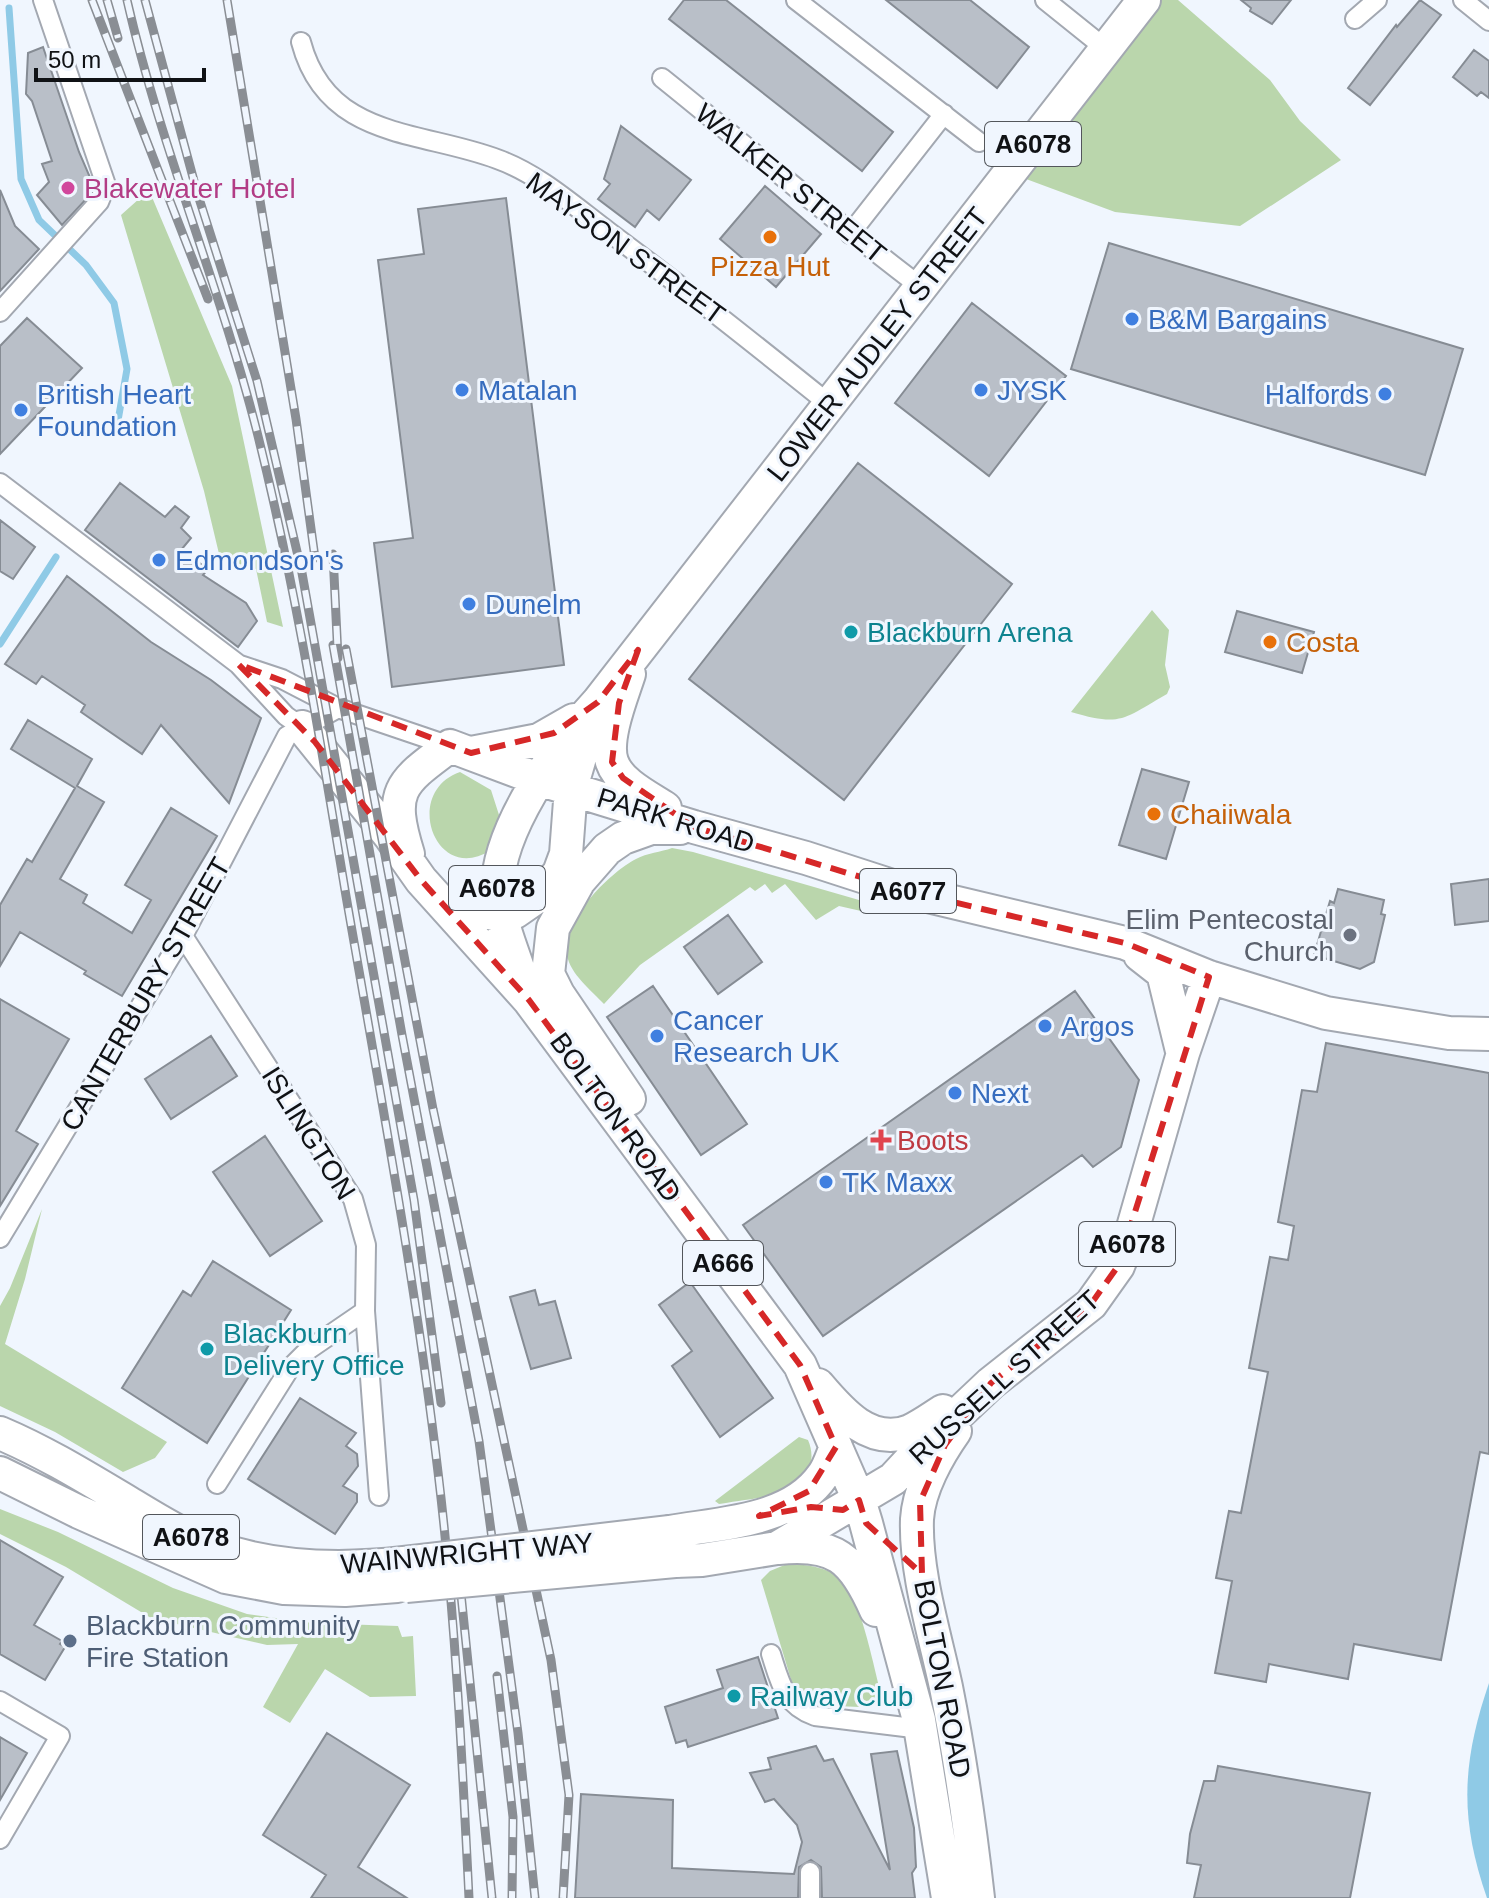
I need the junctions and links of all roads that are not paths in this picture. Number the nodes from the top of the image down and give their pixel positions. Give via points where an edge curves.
1 (43, 0) edge
2 (796, 0) edge
3 (1045, 0) edge
4 (1144, 0) edge
5 (1377, 0) edge
6 (1463, 0) edge
7 (1355, 19) dead end
8 (1489, 21) edge
9 (301, 42) dead end
10 (1106, 49) junction
11 (662, 78) dead end
12 (944, 114) junction
13 (979, 142) dead end
14 (850, 234) junction
15 (921, 287) junction
16 (0, 312) edge
17 (829, 404) junction
18 (0, 483) edge
19 (638, 650) junction
20 (238, 664) junction
21 (598, 702) junction
22 (338, 708) junction
23 (300, 739) junction
24 (461, 750) junction
25 (538, 779) junction
26 (571, 788) junction
27 (694, 827) junction
28 (416, 874) junction
29 (501, 916) junction
30 (183, 936) junction
31 (1125, 943) junction
32 (1209, 977) junction
33 (529, 1000) junction
34 (1489, 1034) edge
35 (1183, 1053) junction
36 (648, 1160) junction
37 (0, 1238) edge
38 (365, 1311) junction
39 (800, 1365) junction
40 (991, 1383) junction
41 (0, 1433) edge
42 (836, 1447) junction
43 (0, 1473) edge
44 (217, 1484) dead end
45 (379, 1496) dead end
46 (856, 1511) junction
47 (759, 1516) junction
48 (672, 1547) junction
49 (777, 1548) junction
50 (405, 1574) junction
51 (922, 1574) junction
52 (771, 1654) dead end
53 (907, 1678) junction
54 (0, 1701) edge
55 (921, 1729) junction
56 (0, 1839) edge
57 (810, 1872) dead end
58 (810, 1898) edge
59 (948, 1898) edge
60 (978, 1898) edge

1 - 16 street via 106,185 99,202
2 - 12 street
3 - 10 street
4 - 10 highway, LOWER AUDLEY STREET / A6078
5 - 7 street
6 - 8 street
9 - 17 street, MAYSON STREET via 307,63 347,111 377,127 498,159 540,181
10 - 15 highway, LOWER AUDLEY STREET / A6078
11 - 14 street, WALKER STREET
12 - 13 street
12 - 14 street
14 - 15 street, WALKER STREET
15 - 17 highway, LOWER AUDLEY STREET / A6078
17 - 19 highway, LOWER AUDLEY STREET / A6078
18 - 20 street
19 - 21 highway, LOWER AUDLEY STREET / A6078
19 - 27 highway, LOWER AUDLEY STREET / A6078 via 619,703 612,762 623,778
20 - 22 street, PARK ROAD
20 - 23 street
21 - 24 highway via 539,740
21 - 25 highway, LOWER AUDLEY STREET / A6078
21 - 26 highway
22 - 23 street
22 - 24 street, PARK ROAD
23 - 28 highway via 390,836
23 - 30 street, CANTERBURY STREET
24 - 25 highway, PARK ROAD
24 - 28 highway via 415,772 398,802
25 - 26 highway, PARK ROAD
25 - 29 highway, A6078 via 502,859 497,894
26 - 27 highway, PARK ROAD
26 - 29 highway via 566,854 559,873 529,904
27 - 31 highway, PARK ROAD / A6077 via 911,892
27 - 36 highway via 651,828 607,849 579,881 553,928 548,974 651,1132
28 - 29 highway via 455,904
28 - 33 highway
29 - 33 highway, A6078
30 - 37 street, CANTERBURY STREET
30 - 38 street, ISLINGTON via 353,1199 366,1245
31 - 32 highway, PARK ROAD / A6077
31 - 35 highway via 1163,973
32 - 34 highway, A6077 via 1326,1013 1449,1033
32 - 35 highway, RUSSELL STREET / A6078
33 - 36 highway, BOLTON ROAD / A666
35 - 40 highway, RUSSELL STREET / A6078 via 1118,1266 1091,1304
36 - 39 highway, BOLTON ROAD / A666
38 - 44 street via 290,1368
38 - 45 street, ISLINGTON
39 - 40 highway via 845,1417 862,1428 889,1433 909,1432
39 - 42 highway, BOLTON ROAD / A666
40 - 46 highway, RUSSELL STREET / A6078
40 - 51 highway, BOLTON ROAD via 945,1445 926,1486 917,1520
41 - 50 highway, WAINWRIGHT WAY / A6078 via 216,1548 286,1565
42 - 46 highway, BOLTON ROAD / A666
42 - 47 highway, WAINWRIGHT WAY / A6078 via 809,1491
43 - 50 highway, WAINWRIGHT WAY / A6078 via 226,1577 284,1588 345,1590
46 - 47 highway via 832,1505
46 - 49 highway, WAINWRIGHT WAY / A6078
46 - 51 highway
46 - 53 highway, BOLTON ROAD / A666
47 - 48 highway, WAINWRIGHT WAY / A6078
48 - 49 highway, WAINWRIGHT WAY / A6078 via 702,1560
48 - 50 highway, WAINWRIGHT WAY / A6078, bridge
49 - 53 highway, A6078 via 808,1545 831,1552 862,1578
51 - 60 highway, BOLTON ROAD via 961,1765
52 - 55 street via 783,1692 803,1711
53 - 55 highway, BOLTON ROAD / A666
54 - 56 street via 60,1736
55 - 59 highway, BOLTON ROAD / A666
57 - 58 street

